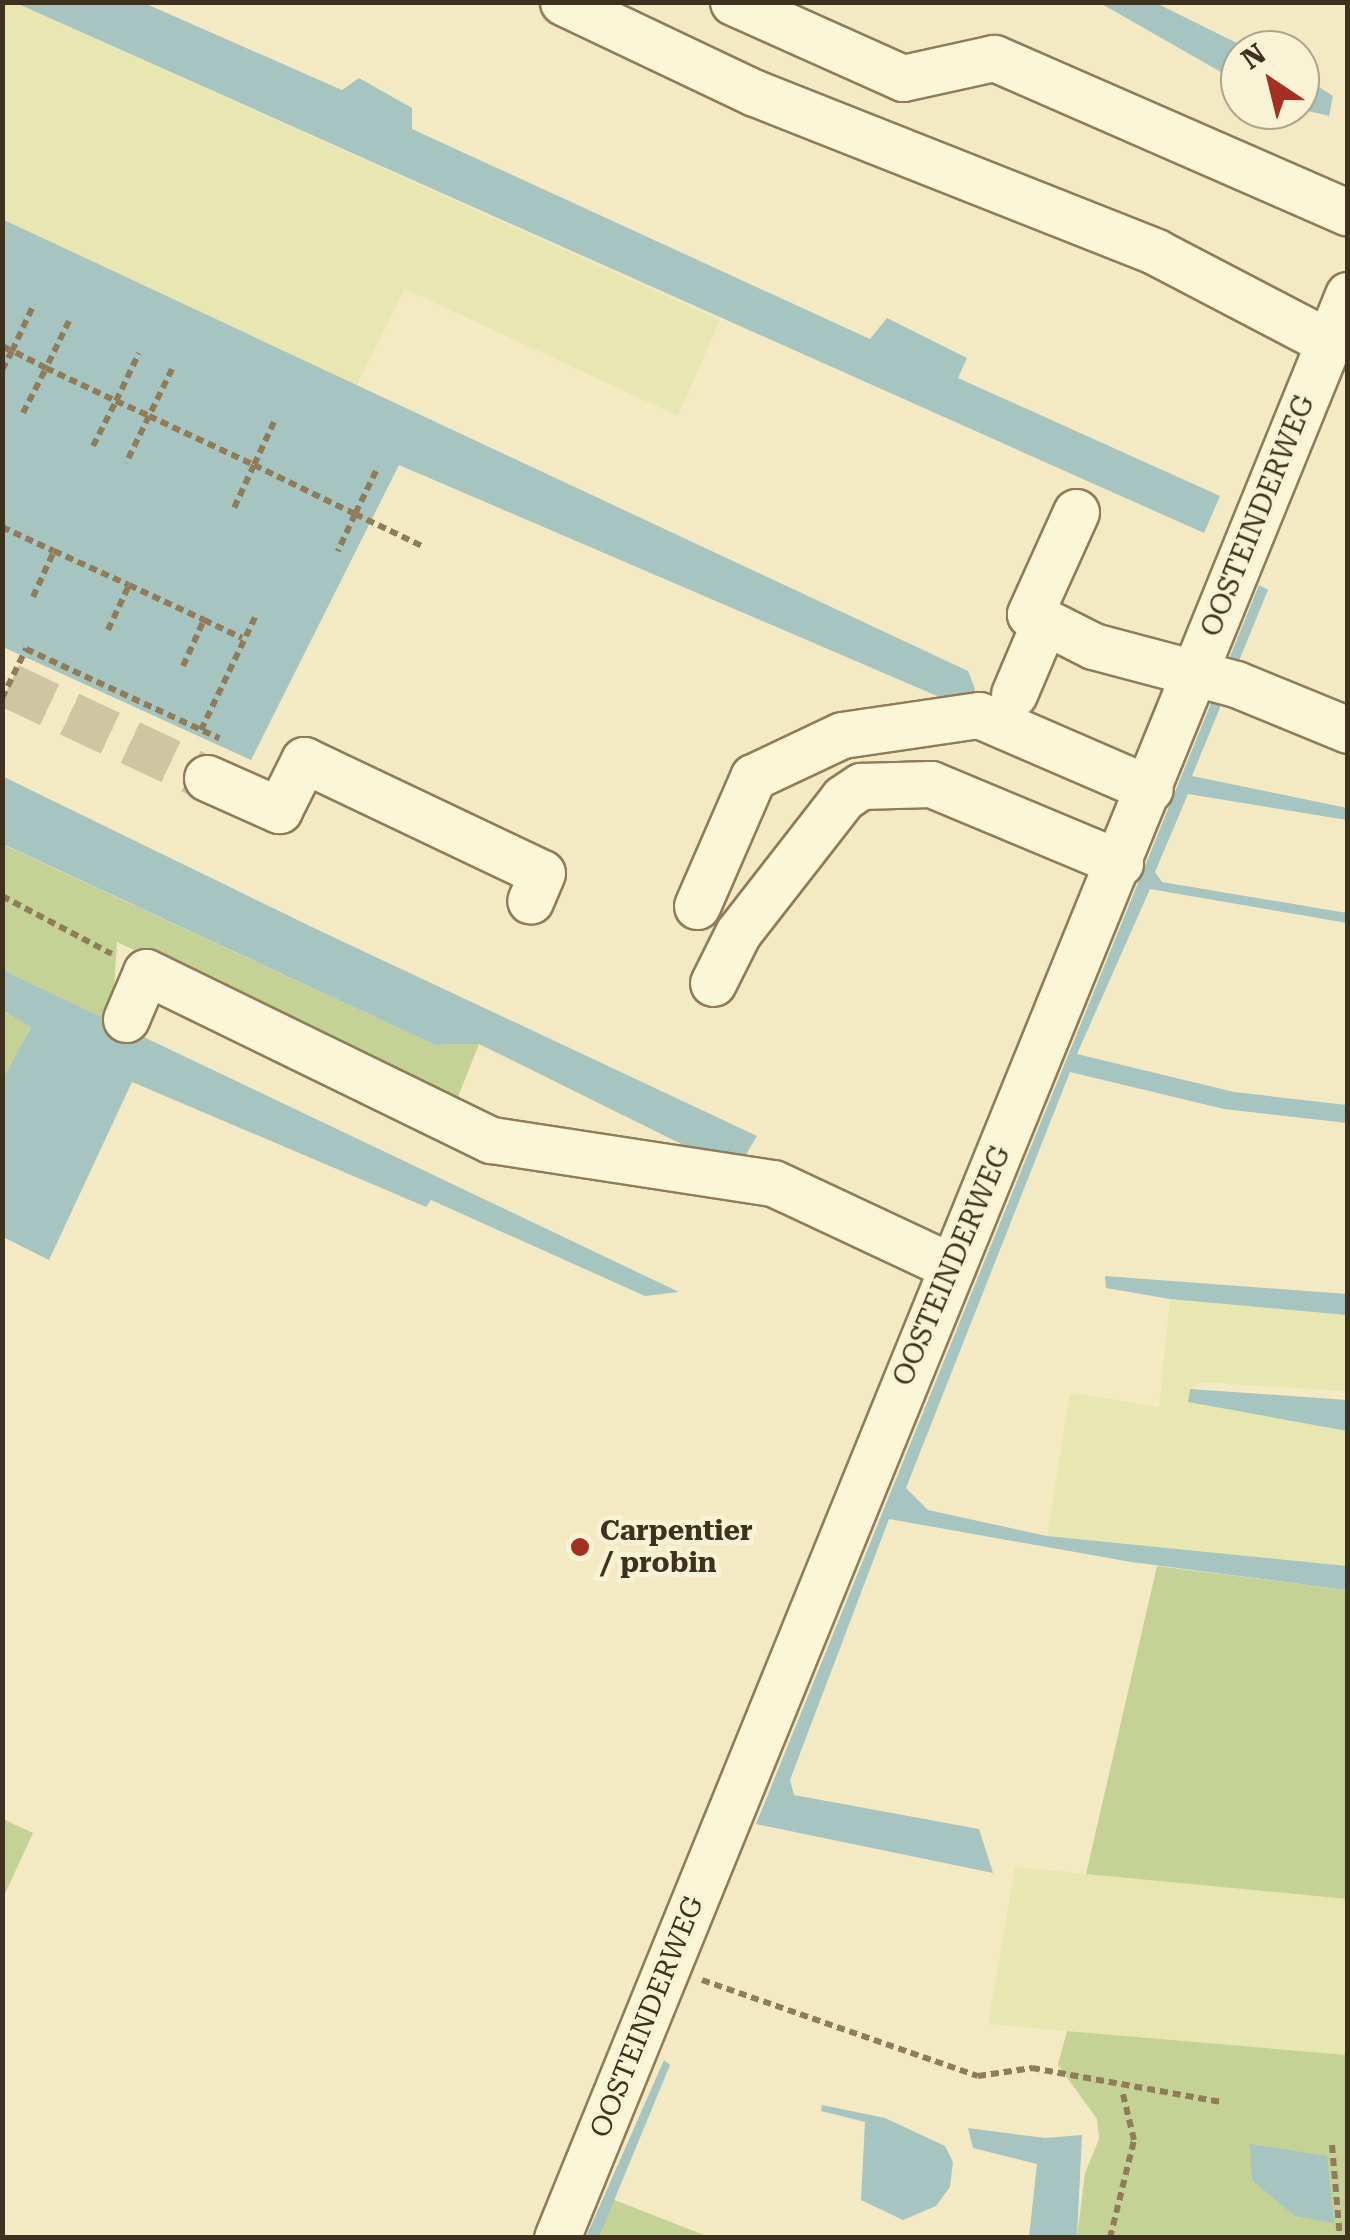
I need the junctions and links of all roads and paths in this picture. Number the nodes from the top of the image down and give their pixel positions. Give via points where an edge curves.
1 (562, 2) edge
2 (733, 2) edge
3 (1348, 213) edge
4 (1348, 296) edge
5 (34, 304) dead end
6 (69, 321) dead end
7 (1328, 342) junction
8 (2, 346) edge
9 (12, 351) junction
10 (139, 353) dead end
11 (46, 368) junction
12 (172, 369) dead end
13 (2, 370) edge
14 (116, 401) junction
15 (23, 414) dead end
16 (149, 416) junction
17 (274, 422) dead end
18 (93, 446) dead end
19 (126, 463) dead end
20 (254, 465) junction
21 (376, 470) dead end
22 (234, 508) dead end
23 (1076, 512) dead end
24 (355, 514) junction
25 (2, 527) edge
26 (422, 546) dead end
27 (54, 551) junction
28 (338, 551) dead end
29 (129, 585) junction
30 (34, 597) dead end
31 (256, 615) dead end
32 (204, 620) junction
33 (1046, 621) junction
34 (108, 630) dead end
35 (242, 638) junction
36 (183, 666) dead end
37 (1214, 680) junction
38 (1014, 694) dead end
39 (2, 698) edge
40 (201, 730) junction
41 (1348, 730) edge
42 (220, 761) joint
43 (1150, 789) junction
44 (1120, 864) junction
45 (2, 896) edge
46 (530, 901) dead end
47 (697, 906) dead end
48 (146, 972) junction
49 (713, 982) dead end
50 (126, 1019) dead end
51 (952, 1267) junction
52 (668, 1968) junction
53 (1122, 2089) junction
54 (1221, 2102) dead end
55 (1332, 2145) dead end
56 (558, 2238) edge
57 (1110, 2238) edge
58 (1340, 2238) edge

1 - 7 street via 755,93 1156,252
2 - 3 street via 903,78 994,58
4 - 7 street, OOSTEINDERWEG
5 - 9 path
6 - 11 path
7 - 37 street, OOSTEINDERWEG
8 - 9 path
9 - 11 path
9 - 13 path
10 - 14 path
11 - 14 path
11 - 15 path
12 - 16 path
14 - 16 path
14 - 18 path
16 - 19 path
16 - 20 path
17 - 20 path
20 - 22 path
20 - 24 path
21 - 24 path
23 - 33 street via 1030,614
24 - 26 path
24 - 28 path
25 - 27 path
27 - 29 path
27 - 30 path
29 - 32 path
29 - 34 path
31 - 35 path
32 - 35 path
32 - 36 path
33 - 37 street via 1094,646
33 - 38 street
35 - 40 path
37 - 41 street
37 - 43 street, OOSTEINDERWEG
39 - 40 path via 26,649
40 - 42 path
42 - 46 street via 279,810 304,760 542,873
43 - 44 street, OOSTEINDERWEG
43 - 47 street via 979,715 842,735 753,777
44 - 49 street via 931,784 861,786 843,798 738,932
44 - 51 street, OOSTEINDERWEG
45 - 48 path
48 - 50 street
48 - 51 street via 491,1140 773,1184
51 - 52 street, OOSTEINDERWEG
52 - 53 path via 978,2076 1032,2068
52 - 56 street, OOSTEINDERWEG
53 - 54 path
53 - 57 path via 1134,2140
55 - 58 path

